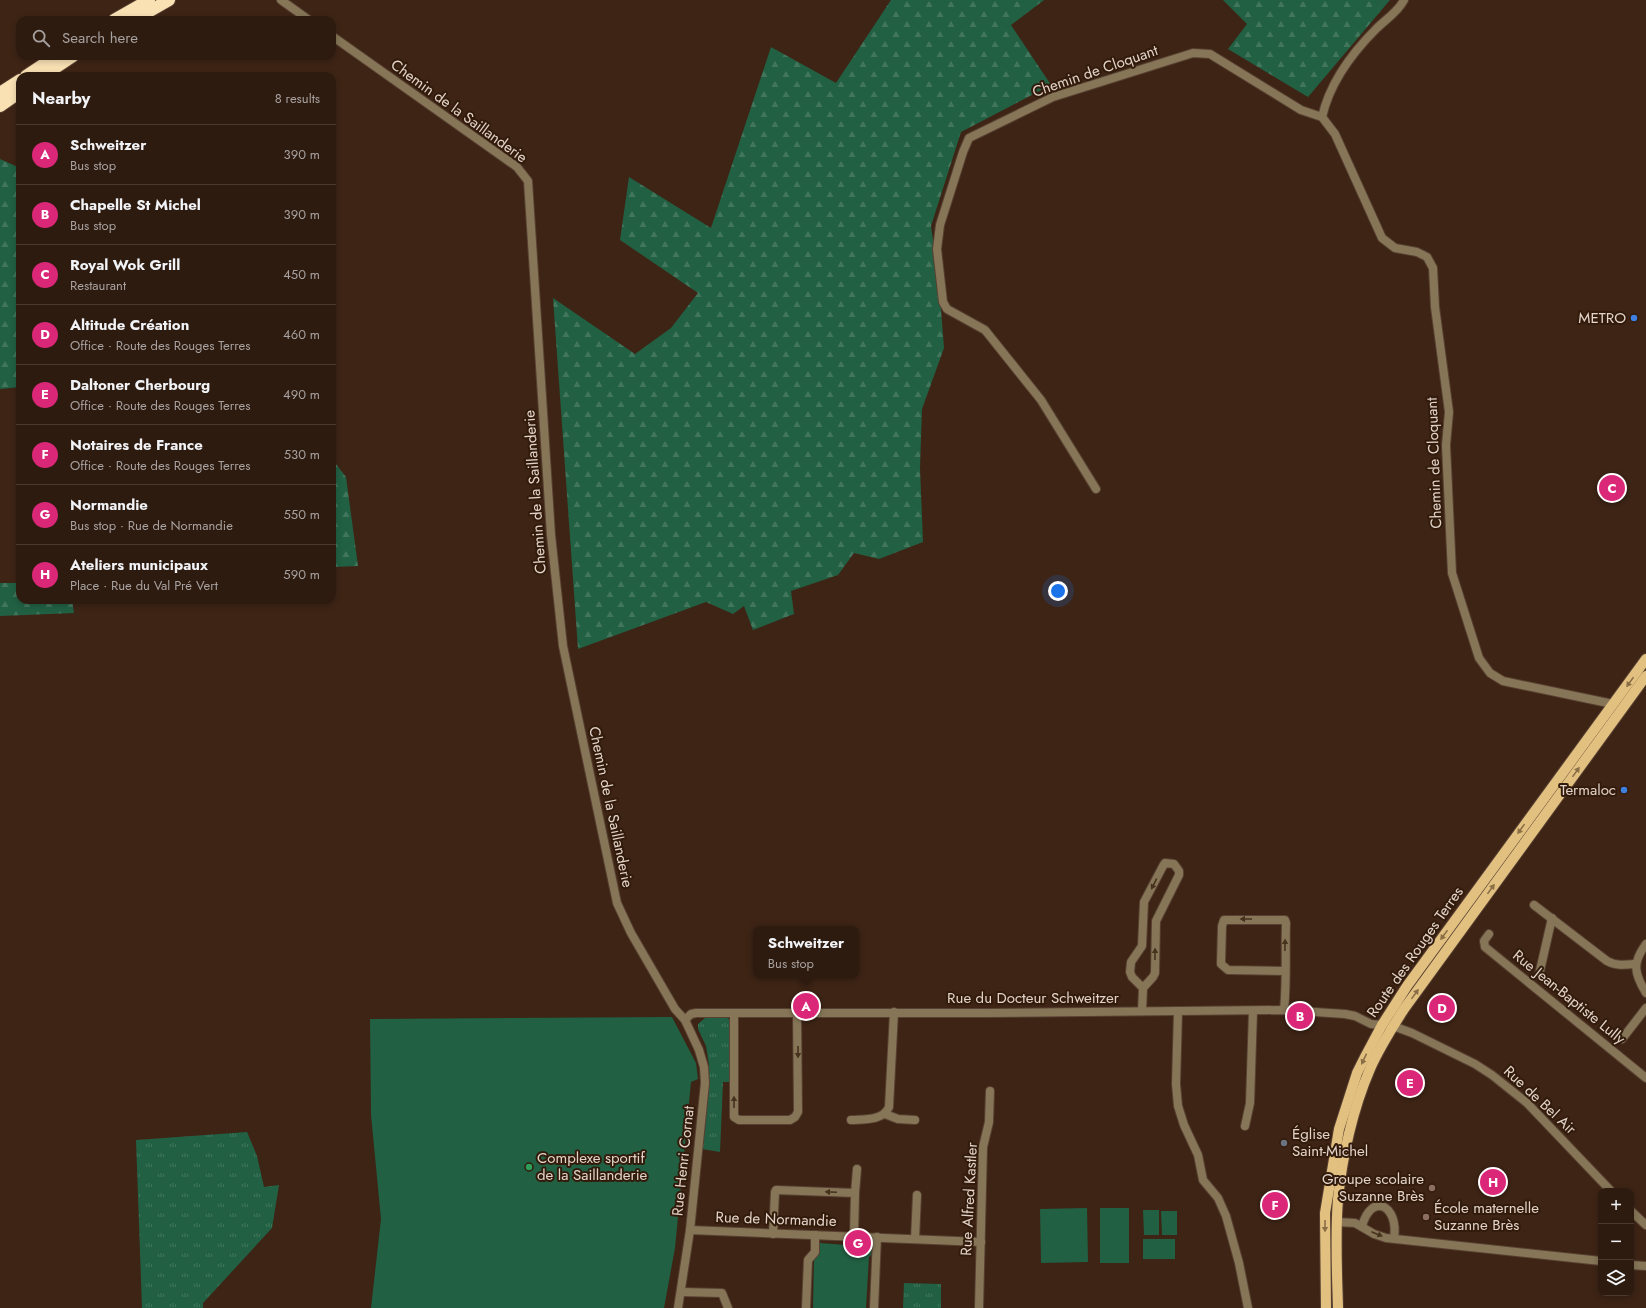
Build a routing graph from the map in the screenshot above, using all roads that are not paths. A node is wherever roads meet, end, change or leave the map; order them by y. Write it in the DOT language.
graph roads {
  1 [pos="149,0"];
  2 [pos="170,0"];
  3 [pos="281,0"];
  4 [pos="1404,0"];
  5 [pos="121,16"];
  6 [pos="141,16"];
  7 [pos="303,16"];
  8 [pos="336,39"];
  9 [pos="50,60"];
  10 [pos="67,60"];
  11 [pos="32,72"];
  12 [pos="49,72"];
  13 [pos="16,83"];
  14 [pos="0,93"];
  15 [pos="16,95"];
  16 [pos="0,106"];
  17 [pos="1322,117"];
  18 [pos="1096,489"];
  19 [pos="1646,659"];
  20 [pos="1646,676"];
  21 [pos="1613,704"];
  22 [pos="1534,905"];
  23 [pos="1552,918"];
  24 [pos="1489,934"];
  25 [pos="1646,944"];
  26 [pos="1635,964"];
  27 [pos="1285,971"];
  28 [pos="1539,975"];
  29 [pos="1143,988"];
  30 [pos="1646,993"];
  31 [pos="1646,1008"];
  32 [pos="1284,1010"];
  33 [pos="1142,1011"];
  34 [pos="894,1012"];
  35 [pos="1178,1012"];
  36 [pos="1253,1012"];
  37 [pos="734,1013"];
  38 [pos="798,1013"];
  39 [pos="685,1020"];
  40 [pos="1382,1025"];
  41 [pos="1393,1026"];
  42 [pos="1622,1039"];
  43 [pos="1646,1078"];
  44 [pos="990,1091"];
  45 [pos="885,1114"];
  46 [pos="851,1120"];
  47 [pos="915,1120"];
  48 [pos="1245,1126"];
  49 [pos="857,1169"];
  50 [pos="1608,1188"];
  51 [pos="855,1193"];
  52 [pos="917,1195"];
  53 [pos="1634,1214"];
  54 [pos="1337,1222"];
  55 [pos="1646,1225"];
  56 [pos="1362,1226"];
  57 [pos="690,1230"];
  58 [pos="773,1234"];
  59 [pos="815,1235"];
  60 [pos="854,1236"];
  61 [pos="878,1237"];
  62 [pos="1394,1238"];
  63 [pos="914,1239"];
  64 [pos="980,1242"];
  65 [pos="1598,1261"];
  66 [pos="1634,1265"];
  67 [pos="1646,1266"];
  68 [pos="681,1292"];
  69 [pos="678,1308"];
  70 [pos="728,1308"];
  71 [pos="806,1308"];
  72 [pos="874,1308"];
  73 [pos="979,1308"];
  74 [pos="1248,1308"];
  75 [pos="1326,1308"];
  76 [pos="1338,1308"];
  1 -- 5 [label="highway"];
  2 -- 6 [label="highway"];
  3 -- 7 [label="street"];
  4 -- 17 [label="street"];
  8 -- 39 [label="street, Chemin de la Saillanderie"];
  9 -- 11 [label="highway"];
  10 -- 12 [label="highway"];
  13 -- 14 [label="highway"];
  15 -- 16 [label="highway"];
  17 -- 18 [label="street, Chemin de Cloquant"];
  17 -- 21 [label="street, Chemin de Cloquant"];
  19 -- 21 [label="main road, Route des Rouges Terres, one-way"];
  41 -- 20 [label="main road, Route des Rouges Terres, one-way"];
  21 -- 40 [label="main road, Route des Rouges Terres, one-way"];
  22 -- 23 [label="street"];
  23 -- 26 [label="street"];
  23 -- 28 [label="street"];
  24 -- 43 [label="street, Rue Jean-Baptiste Lully"];
  25 -- 26 [label="street"];
  26 -- 30 [label="street"];
  27 -- 27 [label="street, one-way"];
  27 -- 32 [label="street"];
  29 -- 29 [label="street, one-way"];
  29 -- 33 [label="street"];
  31 -- 42 [label="street"];
  32 -- 36 [label="street, Rue du Docteur Schweitzer"];
  32 -- 40 [label="street, Rue du Docteur Schweitzer"];
  33 -- 34 [label="street, Rue du Docteur Schweitzer"];
  33 -- 35 [label="street, Rue du Docteur Schweitzer"];
  34 -- 38 [label="street, Rue du Docteur Schweitzer"];
  34 -- 45 [label="street"];
  35 -- 36 [label="street, Rue du Docteur Schweitzer"];
  35 -- 74 [label="street"];
  36 -- 48 [label="street"];
  37 -- 38 [label="street, Rue du Docteur Schweitzer"];
  38 -- 37 [label="street, one-way"];
  37 -- 39 [label="street, Rue du Docteur Schweitzer"];
  39 -- 57 [label="street, Rue Henri Cornat"];
  40 -- 41 [label="street, Rue de Bel Air"];
  40 -- 75 [label="main road, Route des Rouges Terres, one-way"];
  41 -- 50 [label="street, Rue de Bel Air"];
  41 -- 54 [label="main road, Route des Rouges Terres"];
  44 -- 64 [label="street, Rue Alfred Kastler"];
  45 -- 46 [label="street"];
  45 -- 47 [label="street"];
  49 -- 51 [label="street"];
  51 -- 58 [label="street, one-way"];
  51 -- 60 [label="street"];
  52 -- 63 [label="street"];
  53 -- 55 [label="street"];
  54 -- 56 [label="street"];
  54 -- 76 [label="main road, Route des Rouges Terres"];
  56 -- 62 [label="street, one-way"];
  56 -- 62 [label="street"];
  57 -- 58 [label="street, Rue de Normandie"];
  57 -- 68 [label="street, Rue Henri Cornat"];
  58 -- 59 [label="street, Rue de Normandie"];
  59 -- 60 [label="street, Rue de Normandie"];
  59 -- 71 [label="street"];
  60 -- 61 [label="street, Rue de Normandie"];
  61 -- 63 [label="street, Rue de Normandie"];
  61 -- 72 [label="street"];
  62 -- 65 [label="street"];
  63 -- 64 [label="street, Rue de Normandie"];
  64 -- 73 [label="street, Rue Alfred Kastler"];
  66 -- 67 [label="street"];
  68 -- 69 [label="street, Rue Henri Cornat"];
  68 -- 70 [label="street"];
}
